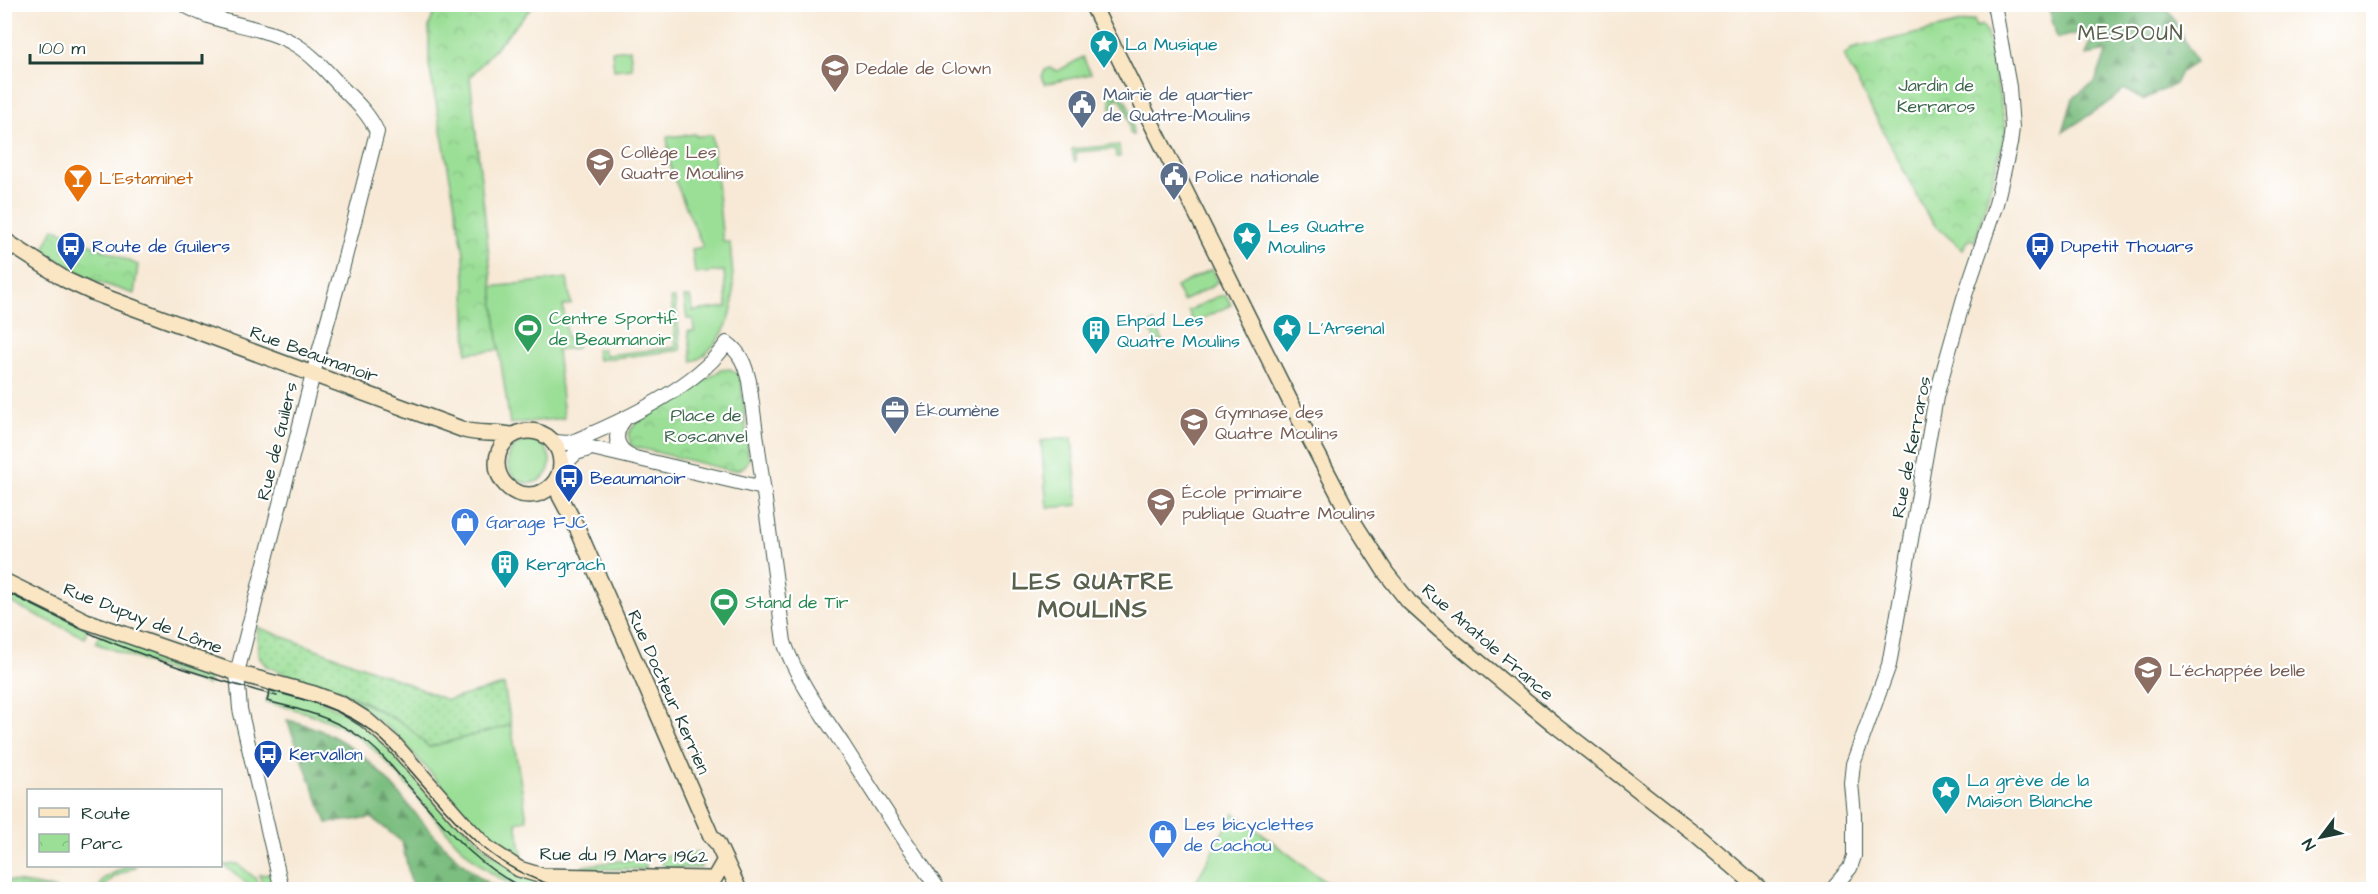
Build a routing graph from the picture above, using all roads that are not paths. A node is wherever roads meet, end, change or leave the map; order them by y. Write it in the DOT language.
graph roads {
  1 [pos="183,4"];
  2 [pos="1092,4"];
  3 [pos="1993,5"];
  4 [pos="4,240"];
  5 [pos="312,374"];
  6 [pos="624,420"];
  7 [pos="476,434"];
  8 [pos="511,435"];
  9 [pos="555,442"];
  10 [pos="497,457"];
  11 [pos="635,458"];
  12 [pos="562,467"];
  13 [pos="556,482"];
  14 [pos="764,488"];
  15 [pos="536,495"];
  16 [pos="591,564"];
  17 [pos="4,581"];
  18 [pos="237,673"];
  19 [pos="720,870"];
  20 [pos="282,890"];
  21 [pos="729,890"];
  22 [pos="739,890"];
  23 [pos="939,890"];
  24 [pos="1761,890"];
  25 [pos="1831,890"];
  1 -- 5 [label="street, Rue de Guilers"];
  2 -- 24 [label="main road, Rue Anatole France"];
  3 -- 25 [label="street, Rue de Kerraros"];
  4 -- 5 [label="main road, Rue Beaumanoir"];
  5 -- 7 [label="main road, Rue Beaumanoir"];
  5 -- 18 [label="street, Rue de Guilers"];
  6 -- 9 [label="street"];
  6 -- 11 [label="street"];
  6 -- 14 [label="street"];
  7 -- 8 [label="main road, Rue Beaumanoir"];
  7 -- 10 [label="main road, Rue Beaumanoir"];
  8 -- 9 [label="main road"];
  8 -- 10 [label="main road"];
  9 -- 12 [label="main road"];
  10 -- 15 [label="main road"];
  11 -- 12 [label="street"];
  11 -- 14 [label="street"];
  12 -- 13 [label="main road"];
  13 -- 15 [label="main road"];
  13 -- 16 [label="main road, Rue Docteur Kerrien"];
  14 -- 23 [label="street"];
  15 -- 16 [label="main road, Rue Docteur Kerrien"];
  16 -- 19 [label="main road, Rue Docteur Kerrien"];
  17 -- 18 [label="main road, Rue Dupuy de Lôme"];
  18 -- 19 [label="main road, Rue du 19 Mars 1962"];
  18 -- 20 [label="street, Rue de Guilers"];
  19 -- 21 [label="main road"];
  19 -- 22 [label="main road"];
}
